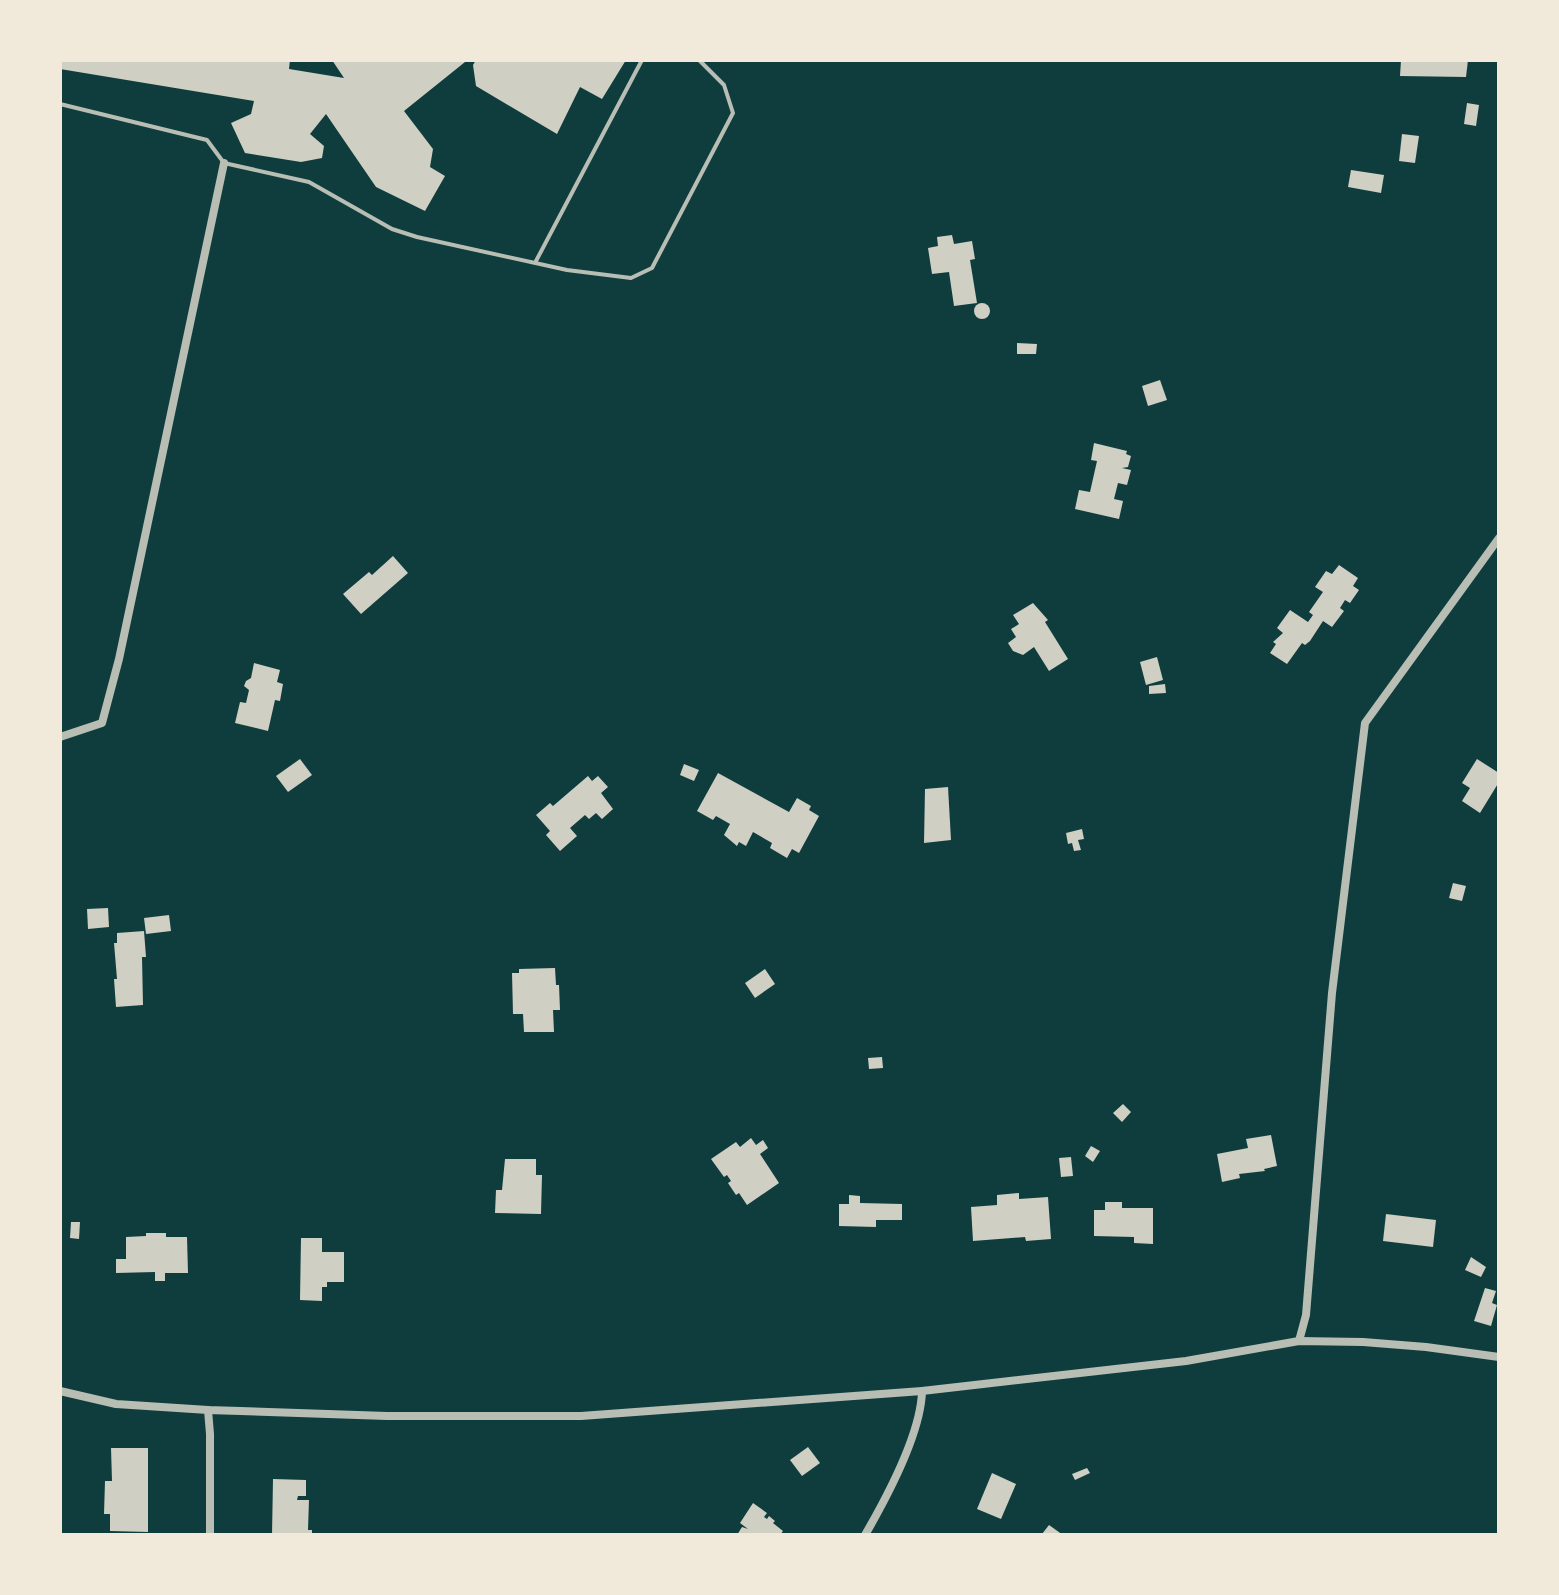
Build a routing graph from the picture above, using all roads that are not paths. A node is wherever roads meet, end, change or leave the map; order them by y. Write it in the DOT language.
graph roads {
  1 [pos="642,60"];
  2 [pos="699,60"];
  3 [pos="60,104"];
  4 [pos="224,163"];
  5 [pos="536,261"];
  6 [pos="1499,538"];
  7 [pos="60,737"];
  8 [pos="1299,1341"];
  9 [pos="1499,1357"];
  10 [pos="60,1391"];
  11 [pos="922,1391"];
  12 [pos="208,1410"];
  13 [pos="210,1535"];
  14 [pos="865,1535"];
  1 -- 5 [label="lane"];
  2 -- 5 [label="lane"];
  3 -- 4 [label="lane"];
  4 -- 5 [label="lane"];
  4 -- 7 [label="street"];
  6 -- 8 [label="street"];
  8 -- 9 [label="street"];
  8 -- 11 [label="street"];
  10 -- 12 [label="street"];
  11 -- 12 [label="street"];
  11 -- 14 [label="street"];
  12 -- 13 [label="street"];
}
